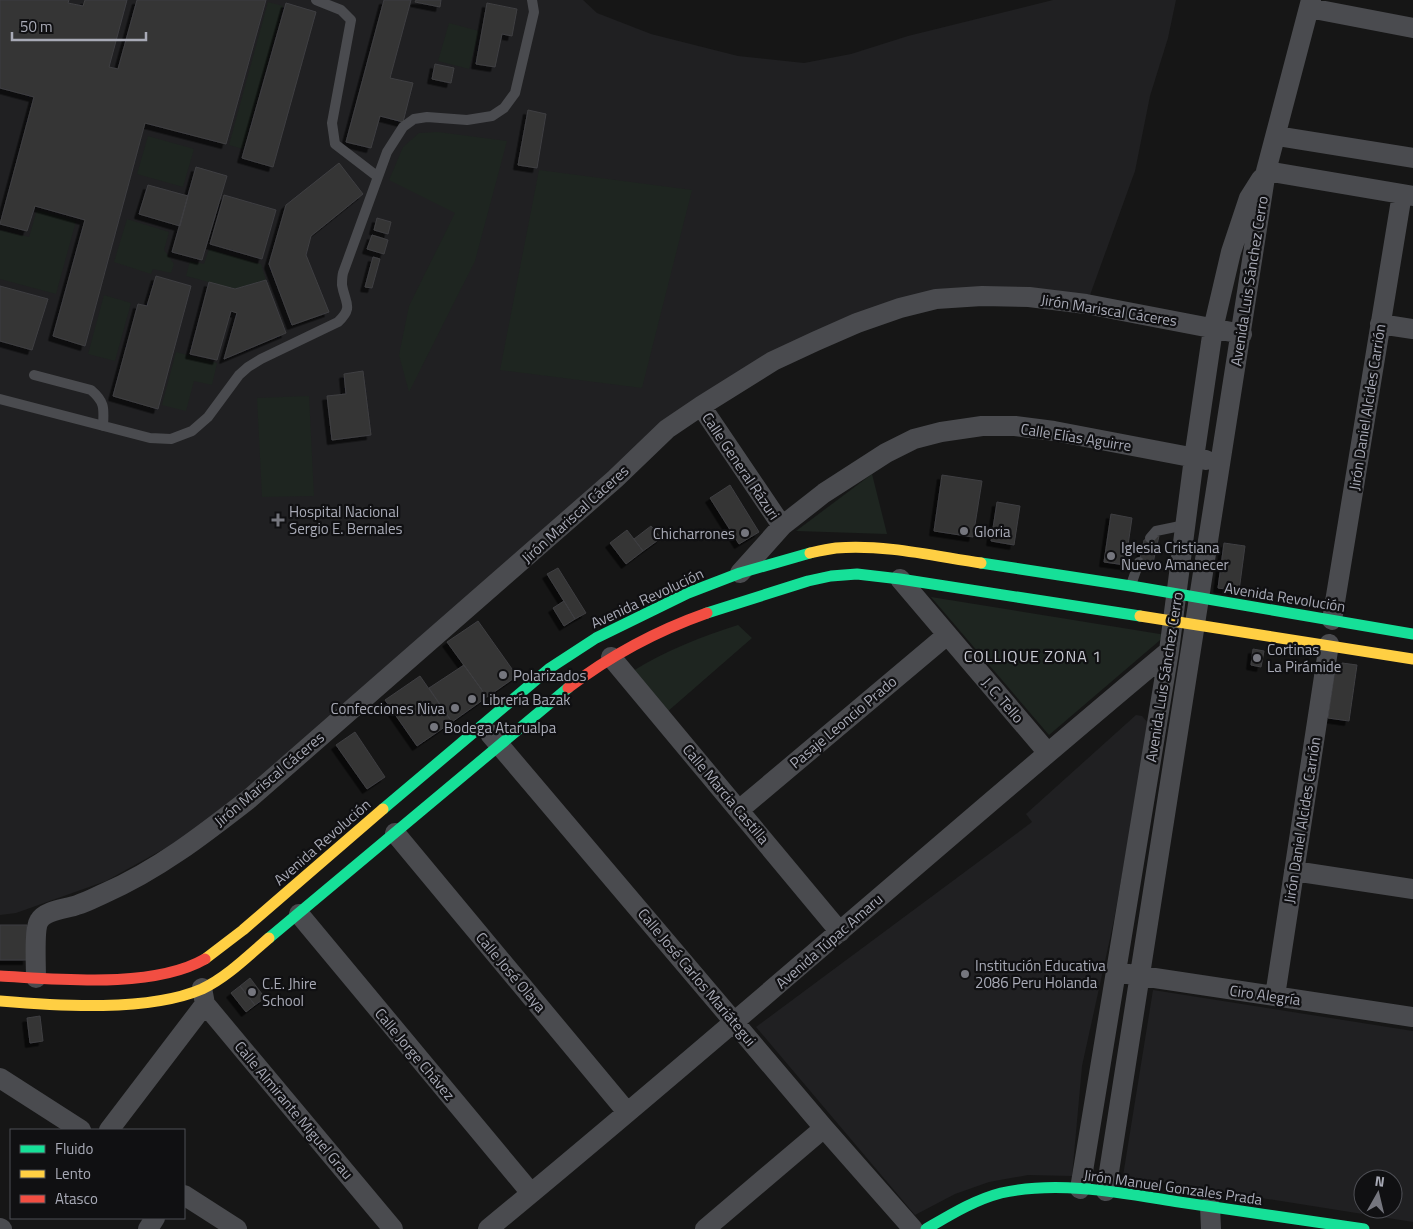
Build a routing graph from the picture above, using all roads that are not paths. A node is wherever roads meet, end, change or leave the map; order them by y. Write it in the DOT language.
graph roads {
  1 [pos="316,0"];
  2 [pos="532,0"];
  3 [pos="1310,4"];
  4 [pos="1413,28"];
  5 [pos="1277,136"];
  6 [pos="1413,158"];
  7 [pos="1266,171"];
  8 [pos="378,176"];
  9 [pos="1407,195"];
  10 [pos="1380,324"];
  11 [pos="1213,329"];
  12 [pos="1413,329"];
  13 [pos="1242,334"];
  14 [pos="34,375"];
  15 [pos="0,399"];
  16 [pos="701,406"];
  17 [pos="103,426"];
  18 [pos="1194,458"];
  19 [pos="1220,462"];
  20 [pos="1185,525"];
  21 [pos="782,526"];
  22 [pos="1150,538"];
  23 [pos="1139,562"];
  24 [pos="740,573"];
  25 [pos="900,579"];
  26 [pos="1131,586"];
  27 [pos="1177,594"];
  28 [pos="1200,598"];
  29 [pos="1332,620"];
  30 [pos="1173,622"];
  31 [pos="1196,625"];
  32 [pos="1413,634"];
  33 [pos="947,635"];
  34 [pos="1329,644"];
  35 [pos="1169,651"];
  36 [pos="611,657"];
  37 [pos="1413,659"];
  38 [pos="482,724"];
  39 [pos="500,745"];
  40 [pos="1048,753"];
  41 [pos="739,810"];
  42 [pos="395,833"];
  43 [pos="1294,871"];
  44 [pos="1413,889"];
  45 [pos="298,914"];
  46 [pos="840,932"];
  47 [pos="1116,973"];
  48 [pos="0,976"];
  49 [pos="1141,976"];
  50 [pos="36,978"];
  51 [pos="204,996"];
  52 [pos="1275,996"];
  53 [pos="0,1001"];
  54 [pos="1413,1017"];
  55 [pos="736,1022"];
  56 [pos="0,1078"];
  57 [pos="627,1112"];
  58 [pos="824,1128"];
  59 [pos="79,1129"];
  60 [pos="110,1129"];
  61 [pos="1080,1189"];
  62 [pos="1106,1191"];
  63 [pos="531,1193"];
  64 [pos="185,1196"];
  65 [pos="1210,1206"];
  66 [pos="236,1229"];
  67 [pos="393,1229"];
  68 [pos="488,1229"];
  69 [pos="705,1229"];
  70 [pos="913,1229"];
  71 [pos="926,1229"];
  72 [pos="1212,1229"];
  73 [pos="1364,1229"];
  1 -- 8 [label="lane"];
  2 -- 8 [label="lane"];
  3 -- 4 [label="street"];
  3 -- 5 [label="street, Avenida Luis Sánchez Cerro"];
  5 -- 6 [label="street"];
  5 -- 7 [label="street, Avenida Luis Sánchez Cerro"];
  7 -- 9 [label="street"];
  7 -- 11 [label="street, Avenida Luis Sánchez Cerro"];
  7 -- 13 [label="street, Avenida Luis Sánchez Cerro"];
  8 -- 17 [label="lane"];
  9 -- 10 [label="street, Jirón Daniel Alcides Carrión"];
  10 -- 12 [label="street"];
  10 -- 29 [label="street, Jirón Daniel Alcides Carrión"];
  11 -- 13 [label="street, Jirón Mariscal Cáceres"];
  11 -- 16 [label="street, Jirón Mariscal Cáceres"];
  11 -- 18 [label="street, Avenida Luis Sánchez Cerro"];
  13 -- 19 [label="street, Avenida Luis Sánchez Cerro"];
  14 -- 17 [label="lane"];
  15 -- 17 [label="lane"];
  16 -- 21 [label="street, Calle General Rázuri"];
  16 -- 50 [label="street, Jirón Mariscal Cáceres"];
  18 -- 19 [label="street, Calle Elías Aguirre"];
  18 -- 20 [label="street, Avenida Luis Sánchez Cerro"];
  18 -- 21 [label="street, Calle Elías Aguirre"];
  19 -- 28 [label="street, Avenida Luis Sánchez Cerro"];
  20 -- 22 [label="lane"];
  20 -- 27 [label="street, Avenida Luis Sánchez Cerro"];
  21 -- 24 [label="street, Calle Elías Aguirre"];
  23 -- 26 [label="lane"];
  24 -- 26 [label="main road, Avenida Revolución"];
  24 -- 38 [label="main road, Avenida Revolución"];
  25 -- 30 [label="main road"];
  25 -- 33 [label="street, J. C. Tello"];
  25 -- 36 [label="main road"];
  26 -- 27 [label="main road, Avenida Revolución"];
  27 -- 28 [label="main road, Avenida Revolución"];
  27 -- 30 [label="street, Avenida Luis Sánchez Cerro"];
  28 -- 29 [label="main road, Avenida Revolución"];
  28 -- 31 [label="street, Avenida Luis Sánchez Cerro"];
  29 -- 32 [label="main road, Avenida Revolución"];
  30 -- 31 [label="main road"];
  30 -- 35 [label="street, Avenida Luis Sánchez Cerro"];
  31 -- 34 [label="main road"];
  31 -- 49 [label="street, Avenida Luis Sánchez Cerro"];
  33 -- 40 [label="street, J. C. Tello"];
  33 -- 41 [label="street, Pasaje Leoncio Prado"];
  34 -- 37 [label="main road"];
  34 -- 43 [label="street, Jirón Daniel Alcides Carrión"];
  35 -- 40 [label="street, Avenida Túpac Amaru"];
  35 -- 47 [label="street, Avenida Luis Sánchez Cerro"];
  36 -- 39 [label="main road"];
  36 -- 41 [label="street, Calle Marcia Castilla"];
  38 -- 39 [label="street, Calle José Carlos Mariátegui"];
  38 -- 50 [label="main road, Avenida Revolución"];
  39 -- 42 [label="main road"];
  39 -- 55 [label="street, Calle José Carlos Mariátegui"];
  40 -- 46 [label="street, Avenida Túpac Amaru"];
  41 -- 46 [label="street, Calle Marcia Castilla"];
  42 -- 45 [label="main road"];
  42 -- 57 [label="street, Calle José Olaya"];
  43 -- 44 [label="street"];
  43 -- 52 [label="street, Jirón Daniel Alcides Carrión"];
  45 -- 51 [label="main road"];
  45 -- 63 [label="street, Calle Jorge Chávez"];
  46 -- 55 [label="street, Avenida Túpac Amaru"];
  47 -- 49 [label="street, Ciro Alegría"];
  47 -- 61 [label="street, Avenida Luis Sánchez Cerro"];
  48 -- 50 [label="main road, Avenida Revolución"];
  49 -- 52 [label="street, Ciro Alegría"];
  49 -- 62 [label="street, Avenida Luis Sánchez Cerro"];
  51 -- 53 [label="main road"];
  51 -- 60 [label="street"];
  51 -- 67 [label="street, Calle Almirante Miguel Grau"];
  52 -- 54 [label="street, Ciro Alegría"];
  55 -- 57 [label="street, Avenida Túpac Amaru"];
  55 -- 58 [label="street, Calle José Carlos Mariátegui"];
  56 -- 59 [label="street"];
  57 -- 63 [label="street, Avenida Túpac Amaru"];
  58 -- 69 [label="street"];
  58 -- 70 [label="street, Calle José Carlos Mariátegui"];
  61 -- 62 [label="main road, Jirón Manuel Gonzales Prada"];
  61 -- 71 [label="main road, Jirón Manuel Gonzales Prada"];
  62 -- 65 [label="main road, Jirón Manuel Gonzales Prada"];
  63 -- 68 [label="street, Avenida Túpac Amaru"];
  64 -- 66 [label="street"];
  65 -- 72 [label="street"];
  65 -- 73 [label="main road, Jirón Manuel Gonzales Prada"];
}
